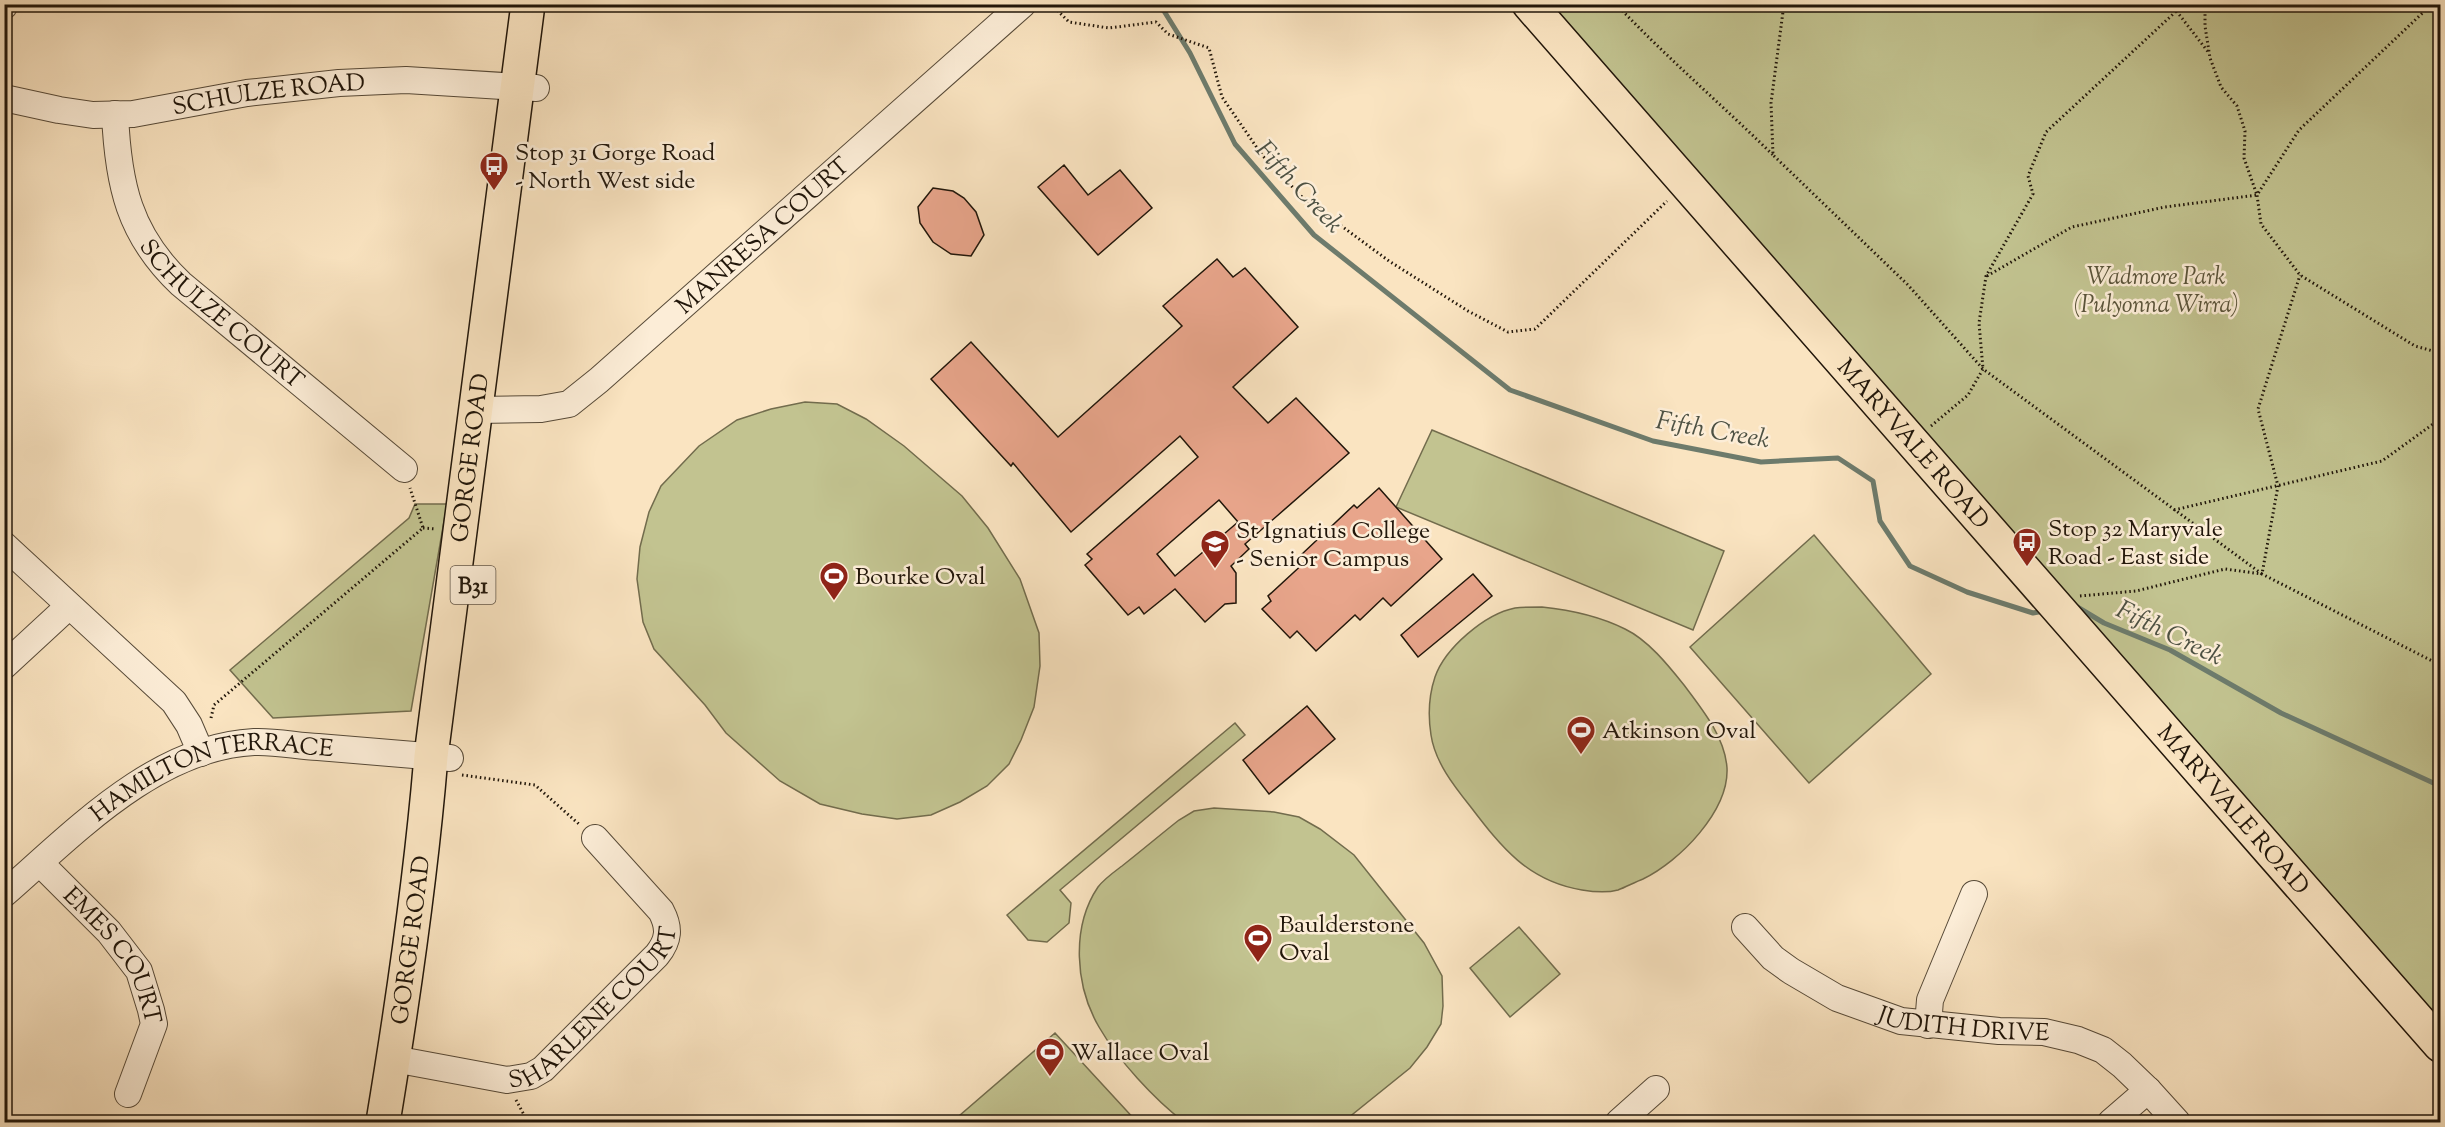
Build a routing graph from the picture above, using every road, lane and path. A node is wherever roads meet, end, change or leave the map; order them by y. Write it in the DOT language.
graph roads {
  1 [pos="528,4"];
  2 [pos="547,4"];
  3 [pos="1023,4"];
  4 [pos="1051,4"];
  5 [pos="1529,4"];
  6 [pos="1616,4"];
  7 [pos="1784,4"];
  8 [pos="2171,4"];
  9 [pos="2184,4"];
  10 [pos="2205,4"];
  11 [pos="2432,4"];
  12 [pos="2178,10"];
  13 [pos="2209,53"];
  14 [pos="526,87"];
  15 [pos="4,98"];
  16 [pos="114,114"];
  17 [pos="1773,155"];
  18 [pos="1685,183"];
  19 [pos="2257,195"];
  20 [pos="2300,275"];
  21 [pos="1986,276"];
  22 [pos="2440,353"];
  23 [pos="1983,369"];
  24 [pos="486,411"];
  25 [pos="2440,419"];
  26 [pos="1912,441"];
  27 [pos="404,469"];
  28 [pos="2278,486"];
  29 [pos="2174,510"];
  30 [pos="4,545"];
  31 [pos="2262,574"];
  32 [pos="69,606"];
  33 [pos="2058,608"];
  34 [pos="2440,665"];
  35 [pos="4,666"];
  36 [pos="201,753"];
  37 [pos="443,762"];
  38 [pos="595,838"];
  39 [pos="40,863"];
  40 [pos="4,894"];
  41 [pos="1974,894"];
  42 [pos="1745,927"];
  43 [pos="1928,1025"];
  44 [pos="2440,1045"];
  45 [pos="402,1060"];
  46 [pos="1656,1089"];
  47 [pos="2148,1090"];
  48 [pos="128,1094"];
  49 [pos="137,1119"];
  50 [pos="143,1122"];
  51 [pos="383,1122"];
  52 [pos="402,1122"];
  53 [pos="1619,1122"];
  54 [pos="2111,1122"];
  55 [pos="2176,1122"];
  1 -- 14 [label="main road, GORGE ROAD / B31"];
  2 -- 14 [label="main road, GORGE ROAD / B31"];
  3 -- 24 [label="street, MANRESA COURT"];
  4 -- 18 [label="path"];
  5 -- 18 [label="main road, MARYVALE ROAD"];
  6 -- 17 [label="path"];
  7 -- 17 [label="path"];
  8 -- 12 [label="path"];
  9 -- 12 [label="path"];
  10 -- 13 [label="path"];
  11 -- 19 [label="path"];
  12 -- 13 [label="path"];
  12 -- 21 [label="path"];
  13 -- 19 [label="path"];
  14 -- 16 [label="street, SCHULZE ROAD"];
  14 -- 24 [label="main road, GORGE ROAD / B31"];
  15 -- 16 [label="street, SCHULZE ROAD"];
  16 -- 27 [label="street, SCHULZE COURT"];
  17 -- 23 [label="path"];
  18 -- 26 [label="main road, MARYVALE ROAD"];
  19 -- 20 [label="path"];
  19 -- 21 [label="path"];
  20 -- 22 [label="path"];
  20 -- 28 [label="path"];
  21 -- 23 [label="path"];
  23 -- 26 [label="path"];
  23 -- 29 [label="path"];
  24 -- 37 [label="main road, GORGE ROAD / B31"];
  25 -- 28 [label="path"];
  26 -- 33 [label="main road, MARYVALE ROAD"];
  27 -- 36 [label="path"];
  28 -- 29 [label="path"];
  28 -- 31 [label="path"];
  29 -- 31 [label="path"];
  30 -- 32 [label="street"];
  31 -- 33 [label="path"];
  31 -- 34 [label="path"];
  32 -- 35 [label="street"];
  32 -- 36 [label="street"];
  33 -- 44 [label="main road, MARYVALE ROAD"];
  36 -- 37 [label="street, HAMILTON TERRACE"];
  36 -- 39 [label="street, HAMILTON TERRACE"];
  37 -- 38 [label="path"];
  37 -- 45 [label="main road, GORGE ROAD / B31"];
  38 -- 45 [label="street, SHARLENE COURT"];
  39 -- 40 [label="street, HAMILTON TERRACE"];
  39 -- 48 [label="street, EMES COURT"];
  41 -- 43 [label="street"];
  42 -- 43 [label="street, JUDITH DRIVE"];
  43 -- 47 [label="street, JUDITH DRIVE"];
  45 -- 51 [label="main road, GORGE ROAD / B31"];
  45 -- 52 [label="main road, GORGE ROAD / B31"];
  46 -- 53 [label="street"];
  47 -- 54 [label="street"];
  47 -- 55 [label="street, JUDITH DRIVE"];
  49 -- 50 [label="path"];
}
